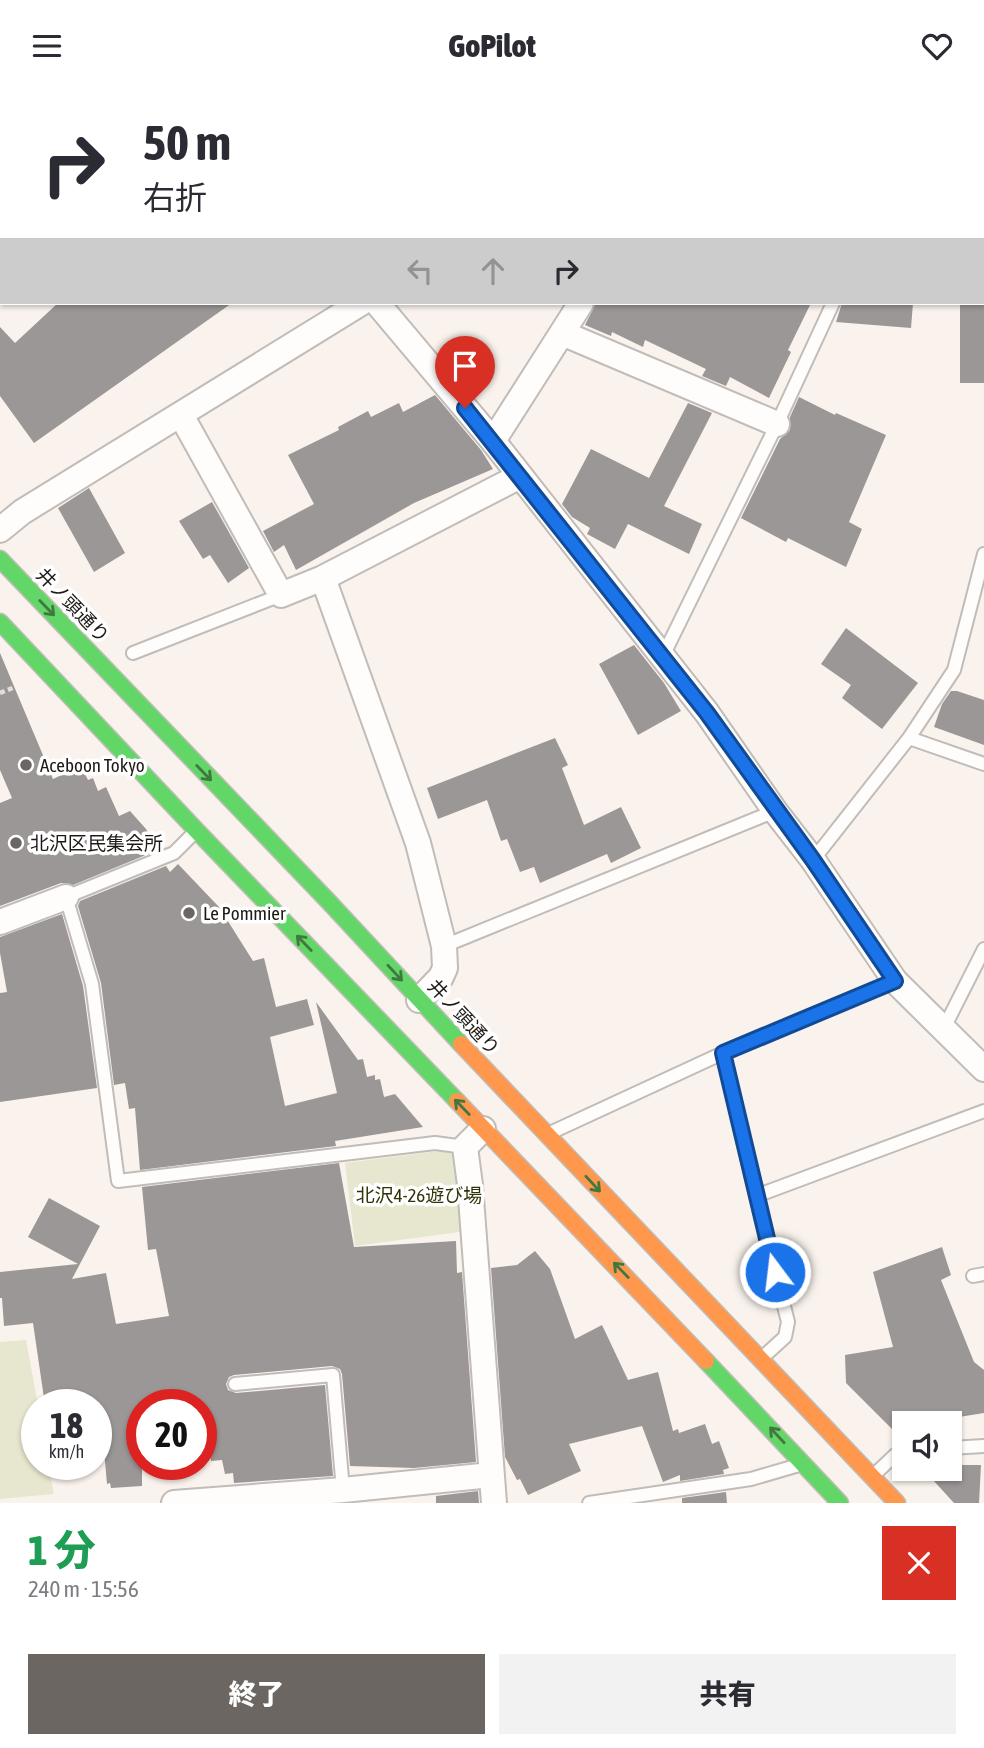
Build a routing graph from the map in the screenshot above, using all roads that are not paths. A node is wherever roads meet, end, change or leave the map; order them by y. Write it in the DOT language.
graph roads {
  1 [pos="358,305"];
  2 [pos="379,305"];
  3 [pos="579,305"];
  4 [pos="832,305"];
  5 [pos="562,333"];
  6 [pos="181,415"];
  7 [pos="777,424"];
  8 [pos="493,441"];
  9 [pos="520,476"];
  10 [pos="0,530"];
  11 [pos="984,554"];
  12 [pos="0,559"];
  13 [pos="323,578"];
  14 [pos="281,595"];
  15 [pos="0,622"];
  16 [pos="133,653"];
  17 [pos="662,658"];
  18 [pos="909,738"];
  19 [pos="984,764"];
  20 [pos="775,811"];
  21 [pos="197,831"];
  22 [pos="813,860"];
  23 [pos="66,897"];
  24 [pos="0,922"];
  25 [pos="444,946"];
  26 [pos="984,950"];
  27 [pos="895,981"];
  28 [pos="419,1000"];
  29 [pos="943,1030"];
  30 [pos="723,1053"];
  31 [pos="984,1069"];
  32 [pos="984,1111"];
  33 [pos="483,1129"];
  34 [pos="546,1135"];
  35 [pos="465,1147"];
  36 [pos="756,1196"];
  37 [pos="760,1360"];
  38 [pos="235,1384"];
  39 [pos="984,1445"];
  40 [pos="962,1447"];
  41 [pos="892,1458"];
  42 [pos="802,1464"];
  43 [pos="491,1475"];
  44 [pos="872,1476"];
  45 [pos="344,1490"];
  46 [pos="669,1497"];
  47 [pos="174,1503"];
  48 [pos="494,1503"];
  49 [pos="589,1503"];
  50 [pos="840,1503"];
  51 [pos="897,1503"];
  1 -- 6 [label="street"];
  2 -- 8 [label="street"];
  3 -- 5 [label="street"];
  4 -- 7 [label="lane"];
  5 -- 7 [label="street"];
  5 -- 8 [label="street"];
  6 -- 10 [label="street"];
  6 -- 14 [label="street"];
  7 -- 17 [label="lane"];
  8 -- 9 [label="street"];
  9 -- 13 [label="street"];
  9 -- 17 [label="street"];
  11 -- 18 [label="lane"];
  12 -- 28 [label="main road, 井ノ頭通り, one-way"];
  13 -- 14 [label="street"];
  13 -- 25 [label="street"];
  14 -- 16 [label="lane"];
  15 -- 21 [label="main road"];
  17 -- 20 [label="street"];
  18 -- 19 [label="lane"];
  18 -- 22 [label="lane"];
  20 -- 22 [label="street"];
  20 -- 25 [label="lane"];
  21 -- 23 [label="lane"];
  33 -- 21 [label="main road, one-way"];
  22 -- 27 [label="street"];
  23 -- 24 [label="street"];
  23 -- 35 [label="lane"];
  25 -- 28 [label="street"];
  26 -- 29 [label="lane"];
  27 -- 29 [label="street"];
  27 -- 30 [label="lane"];
  28 -- 34 [label="main road, 井ノ頭通り"];
  29 -- 31 [label="street"];
  30 -- 34 [label="lane"];
  30 -- 36 [label="lane"];
  32 -- 36 [label="lane"];
  33 -- 35 [label="street"];
  42 -- 33 [label="main road, one-way"];
  34 -- 37 [label="main road, 井ノ頭通り, one-way"];
  35 -- 43 [label="street"];
  36 -- 37 [label="lane"];
  37 -- 44 [label="main road, 井ノ頭通り"];
  38 -- 45 [label="lane"];
  39 -- 40 [label="lane"];
  41 -- 44 [label="lane"];
  42 -- 46 [label="lane"];
  42 -- 50 [label="main road"];
  43 -- 45 [label="street"];
  43 -- 48 [label="street"];
  44 -- 51 [label="main road, 井ノ頭通り"];
  45 -- 47 [label="street"];
  46 -- 49 [label="lane"];
}
